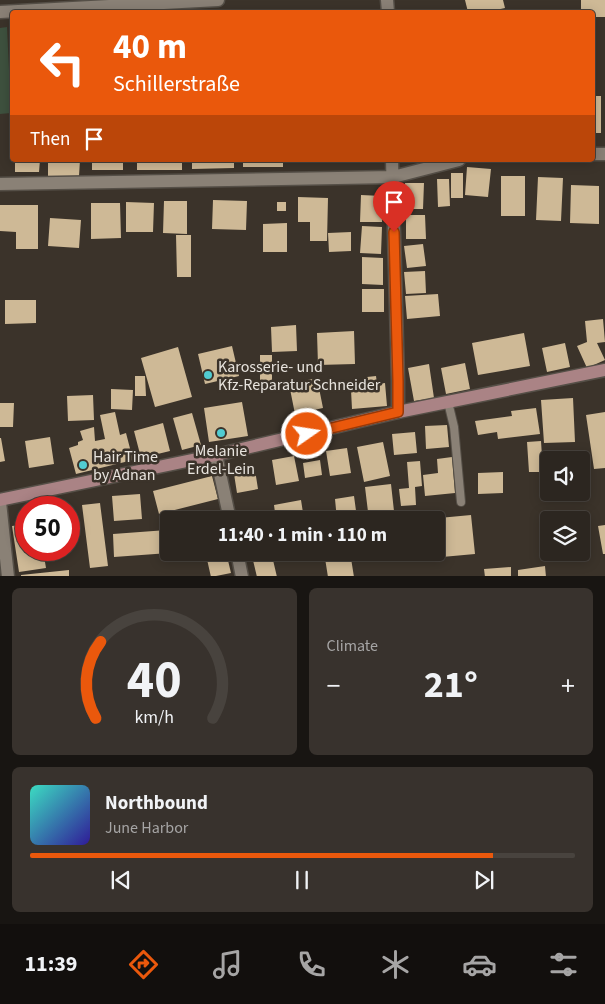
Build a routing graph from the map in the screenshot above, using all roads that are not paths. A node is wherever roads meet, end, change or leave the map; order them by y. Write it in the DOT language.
graph roads {
  1 [pos="218,0"];
  2 [pos="36,10"];
  3 [pos="392,162"];
  4 [pos="451,162"];
  5 [pos="393,177"];
  6 [pos="0,184"];
  7 [pos="605,370"];
  8 [pos="448,402"];
  9 [pos="398,412"];
  10 [pos="216,455"];
  11 [pos="0,501"];
  12 [pos="462,502"];
  13 [pos="228,511"];
  14 [pos="239,561"];
  15 [pos="8,576"];
  16 [pos="242,576"];
  1 -- 2 [label="street"];
  3 -- 5 [label="street"];
  4 -- 5 [label="street"];
  5 -- 6 [label="street"];
  5 -- 9 [label="street"];
  7 -- 8 [label="main road"];
  8 -- 9 [label="main road"];
  8 -- 12 [label="lane"];
  9 -- 10 [label="main road"];
  10 -- 11 [label="main road"];
  10 -- 13 [label="street"];
  11 -- 15 [label="street"];
  14 -- 16 [label="street"];
}
